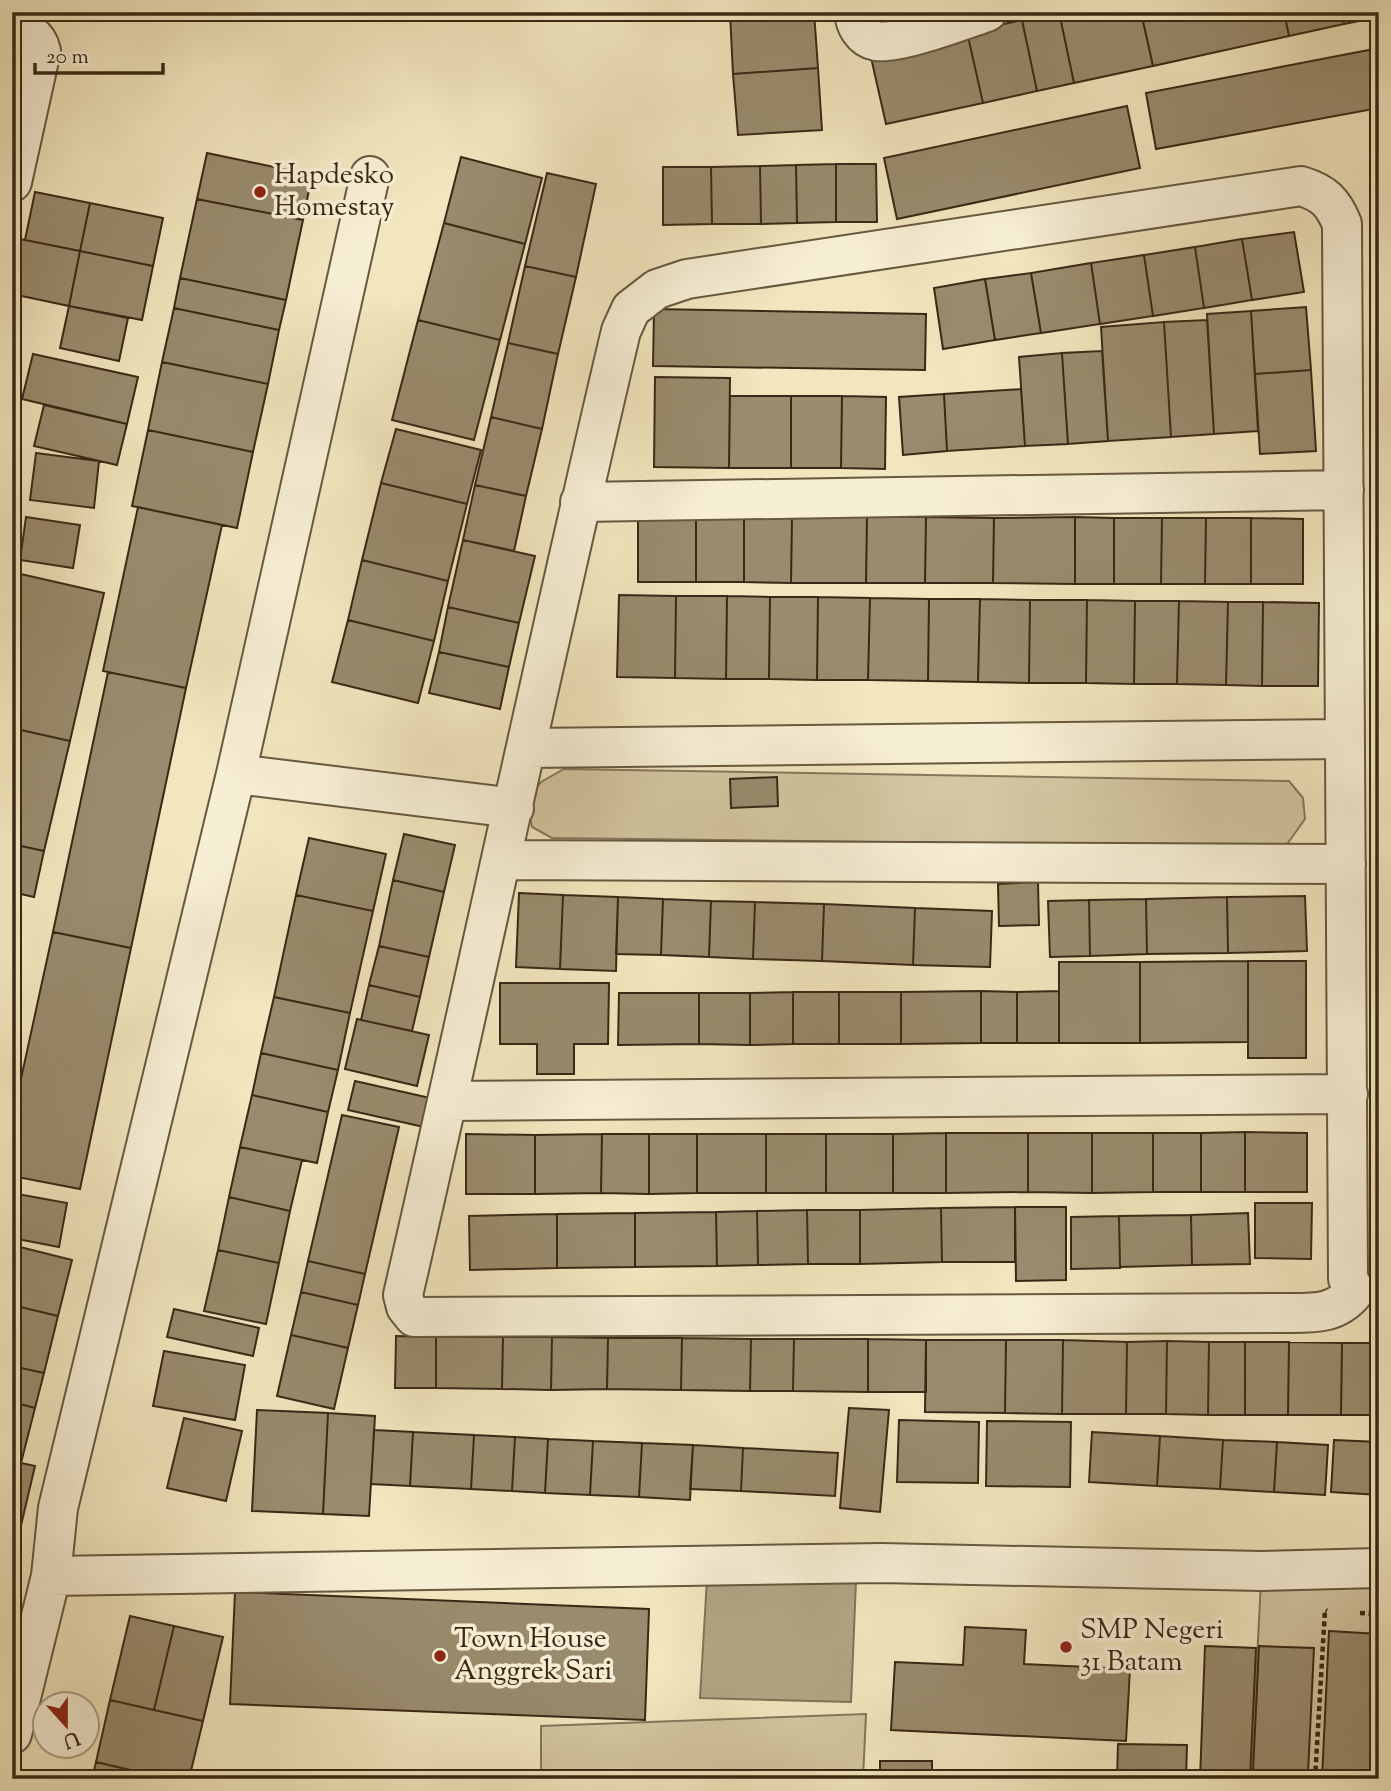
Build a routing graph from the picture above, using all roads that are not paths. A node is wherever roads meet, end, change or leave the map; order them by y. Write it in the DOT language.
graph roads {
  1 [pos="855,12"];
  2 [pos="988,12"];
  3 [pos="12,30"];
  4 [pos="370,176"];
  5 [pos="12,181"];
  6 [pos="1343,490"];
  7 [pos="580,502"];
  8 [pos="1345,739"];
  9 [pos="527,748"];
  10 [pos="236,774"];
  11 [pos="514,808"];
  12 [pos="502,860"];
  13 [pos="1346,864"];
  14 [pos="1348,1094"];
  15 [pos="448,1101"];
  16 [pos="1379,1568"];
  17 [pos="51,1576"];
  18 [pos="12,1734"];
  1 -- 2 [label="street"];
  3 -- 5 [label="street"];
  4 -- 10 [label="street"];
  6 -- 7 [label="street"];
  6 -- 7 [label="street"];
  6 -- 8 [label="street"];
  7 -- 9 [label="street"];
  8 -- 9 [label="street"];
  8 -- 13 [label="street"];
  9 -- 11 [label="street"];
  10 -- 11 [label="street"];
  10 -- 17 [label="street"];
  11 -- 12 [label="street"];
  12 -- 13 [label="street"];
  12 -- 15 [label="street"];
  13 -- 14 [label="street"];
  14 -- 15 [label="street"];
  14 -- 15 [label="street"];
  16 -- 17 [label="street"];
  17 -- 18 [label="street"];
}
